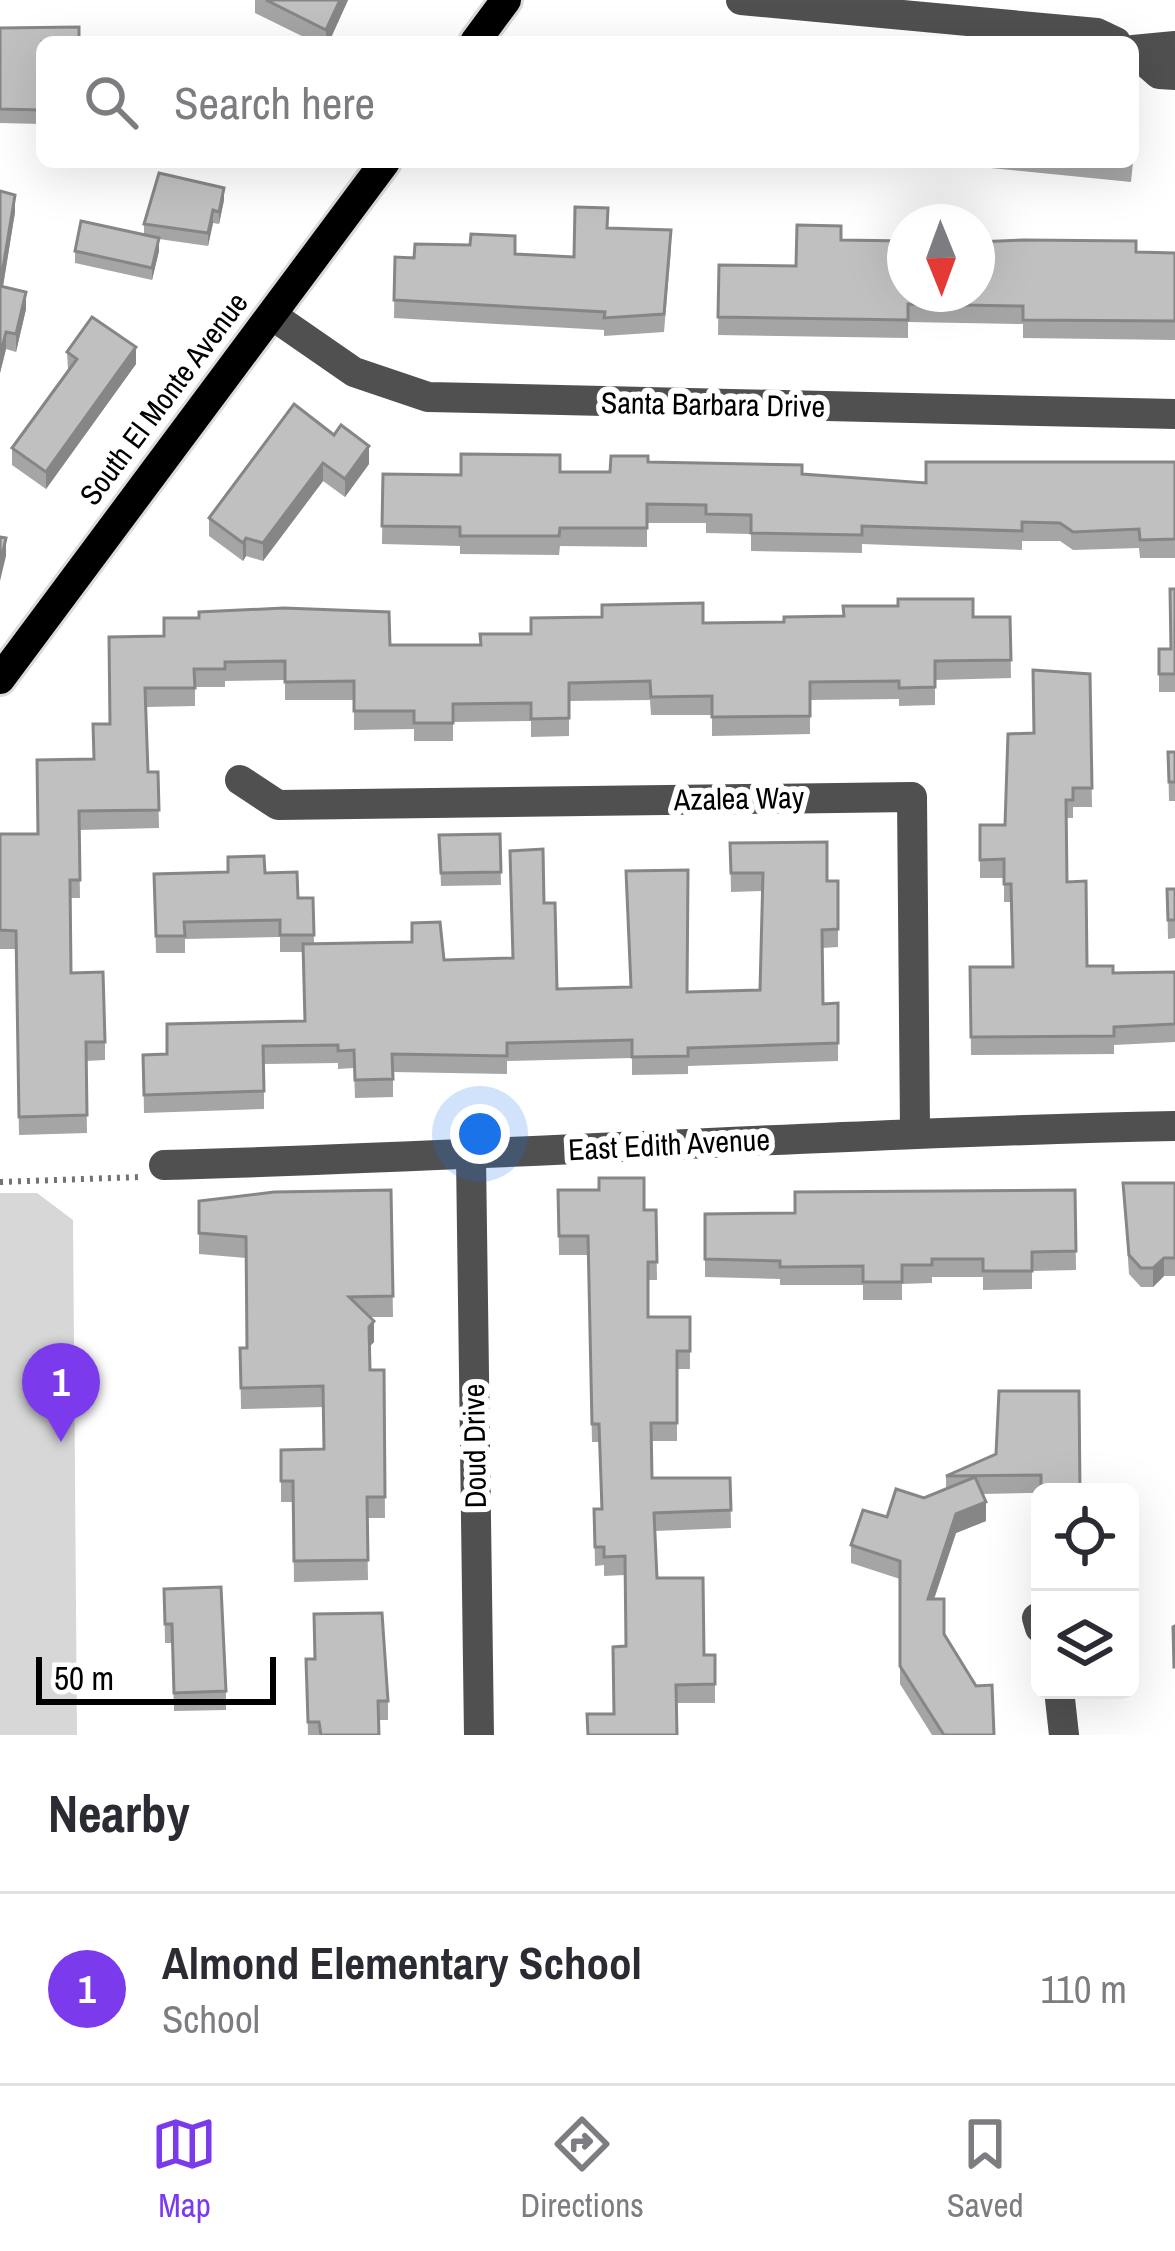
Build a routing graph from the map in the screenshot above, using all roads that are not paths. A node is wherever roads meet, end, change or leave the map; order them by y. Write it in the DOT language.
graph roads {
  1 [pos="506,0"];
  2 [pos="741,0"];
  3 [pos="479,36"];
  4 [pos="1087,36"];
  5 [pos="1175,46"];
  6 [pos="1139,49"];
  7 [pos="1139,56"];
  8 [pos="1175,75"];
  9 [pos="382,168"];
  10 [pos="272,316"];
  11 [pos="1175,414"];
  12 [pos="0,679"];
  13 [pos="241,780"];
  14 [pos="1175,1126"];
  15 [pos="915,1131"];
  16 [pos="471,1157"];
  17 [pos="164,1165"];
  18 [pos="1060,1699"];
  19 [pos="479,1735"];
  20 [pos="1064,1735"];
  1 -- 3 [label="main road"];
  2 -- 4 [label="street"];
  5 -- 6 [label="street"];
  7 -- 8 [label="street"];
  9 -- 10 [label="main road, South El Monte Avenue"];
  10 -- 11 [label="street, Santa Barbara Drive"];
  10 -- 12 [label="main road, South El Monte Avenue"];
  13 -- 15 [label="street, Azalea Way"];
  14 -- 15 [label="street, East Edith Avenue"];
  15 -- 16 [label="street, East Edith Avenue"];
  16 -- 17 [label="street, East Edith Avenue"];
  16 -- 19 [label="street, Doud Drive"];
  18 -- 20 [label="street"];
}
